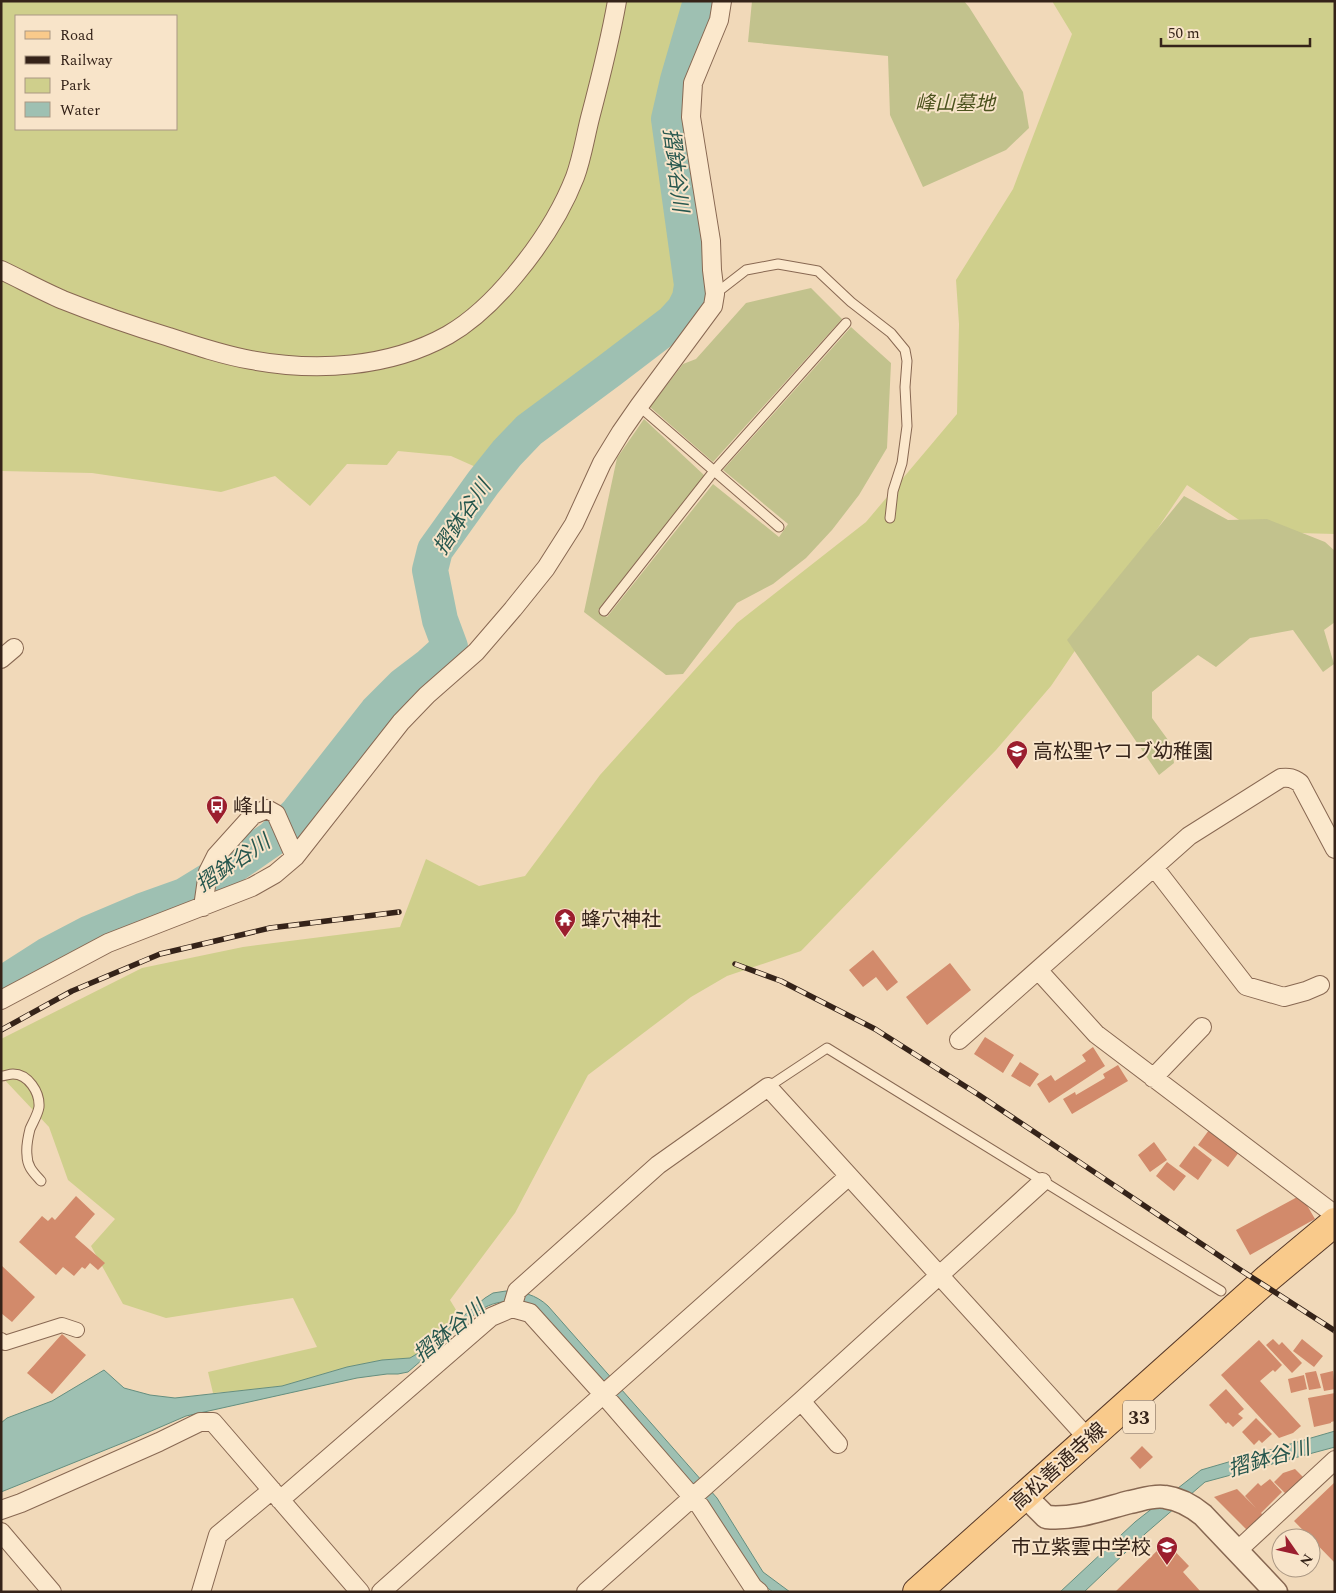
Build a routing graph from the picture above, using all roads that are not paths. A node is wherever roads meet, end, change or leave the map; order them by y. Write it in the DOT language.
graph roads {
  1 [pos="617,1"];
  2 [pos="722,1"];
  3 [pos="1,270"];
  4 [pos="715,294"];
  5 [pos="846,323"];
  6 [pos="639,406"];
  7 [pos="714,471"];
  8 [pos="890,518"];
  9 [pos="779,527"];
  10 [pos="604,611"];
  11 [pos="1335,849"];
  12 [pos="295,857"];
  13 [pos="1154,868"];
  14 [pos="203,907"];
  15 [pos="1038,970"];
  16 [pos="1320,985"];
  17 [pos="1,1000"];
  18 [pos="1202,1027"];
  19 [pos="959,1040"];
  20 [pos="1,1076"];
  21 [pos="1153,1078"];
  22 [pos="768,1087"];
  23 [pos="848,1176"];
  24 [pos="41,1182"];
  25 [pos="1042,1182"];
  26 [pos="1333,1216"];
  27 [pos="1335,1244"];
  28 [pos="939,1276"];
  29 [pos="1221,1291"];
  30 [pos="514,1301"];
  31 [pos="78,1330"];
  32 [pos="1,1340"];
  33 [pos="608,1390"];
  34 [pos="801,1401"];
  35 [pos="1082,1432"];
  36 [pos="838,1444"];
  37 [pos="1335,1460"];
  38 [pos="699,1491"];
  39 [pos="276,1495"];
  40 [pos="1031,1502"];
  41 [pos="1,1510"];
  42 [pos="1,1532"];
  43 [pos="1237,1551"];
  44 [pos="45,1589"];
  45 [pos="353,1589"];
  46 [pos="201,1592"];
  47 [pos="381,1592"];
  48 [pos="586,1592"];
  49 [pos="759,1592"];
  50 [pos="917,1592"];
  51 [pos="945,1592"];
  52 [pos="1276,1592"];
  1 -- 3 [label="street"];
  2 -- 4 [label="street"];
  4 -- 6 [label="street"];
  4 -- 8 [label="lane"];
  5 -- 7 [label="lane"];
  6 -- 7 [label="lane"];
  6 -- 12 [label="street"];
  7 -- 9 [label="lane"];
  7 -- 10 [label="lane"];
  11 -- 13 [label="street"];
  12 -- 14 [label="street"];
  12 -- 14 [label="street"];
  13 -- 15 [label="street"];
  13 -- 16 [label="street"];
  14 -- 17 [label="street"];
  15 -- 19 [label="street"];
  15 -- 21 [label="street"];
  18 -- 21 [label="street"];
  20 -- 24 [label="lane"];
  21 -- 26 [label="street"];
  22 -- 23 [label="street"];
  22 -- 25 [label="lane"];
  22 -- 30 [label="street"];
  23 -- 28 [label="street"];
  23 -- 33 [label="street"];
  25 -- 28 [label="street"];
  25 -- 29 [label="lane"];
  26 -- 40 [label="main road, 高松善通寺線 / 33"];
  27 -- 40 [label="main road, 高松善通寺線 / 33"];
  28 -- 34 [label="street"];
  28 -- 35 [label="street"];
  30 -- 33 [label="street"];
  30 -- 39 [label="street"];
  31 -- 32 [label="street"];
  33 -- 38 [label="street"];
  33 -- 47 [label="street"];
  34 -- 36 [label="street"];
  34 -- 38 [label="street"];
  37 -- 43 [label="street"];
  38 -- 48 [label="street"];
  38 -- 49 [label="street"];
  39 -- 41 [label="street"];
  39 -- 45 [label="street"];
  39 -- 46 [label="street"];
  40 -- 43 [label="street"];
  40 -- 50 [label="main road, 高松善通寺線 / 33"];
  40 -- 51 [label="main road, 高松善通寺線 / 33"];
  42 -- 44 [label="street"];
  43 -- 52 [label="street"];
}
